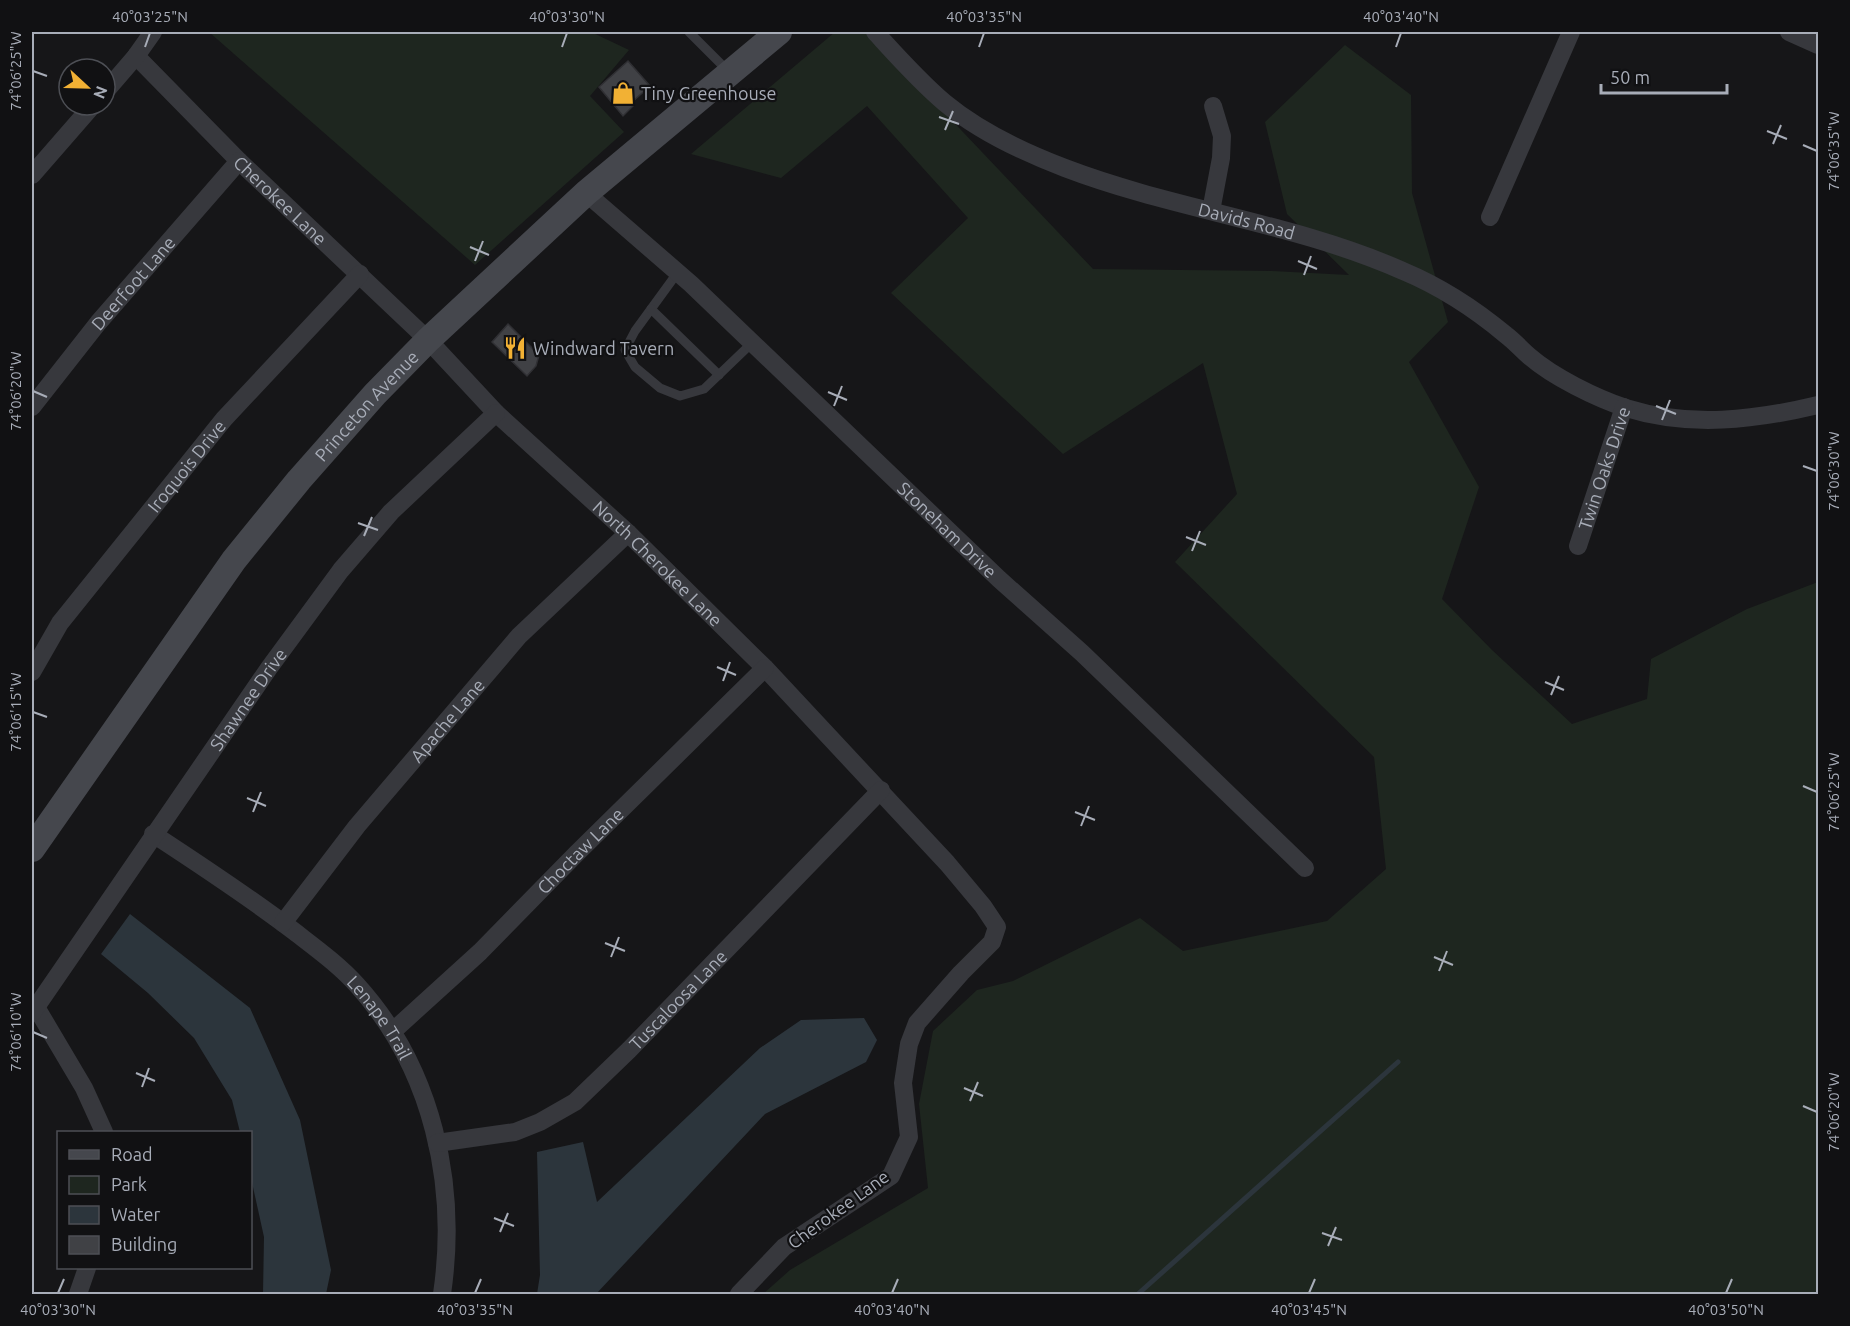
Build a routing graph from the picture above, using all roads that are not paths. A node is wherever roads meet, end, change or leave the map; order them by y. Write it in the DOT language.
graph roads {
  1 [pos="153,32"];
  2 [pos="690,32"];
  3 [pos="779,32"];
  4 [pos="875,32"];
  5 [pos="1572,32"];
  6 [pos="1789,32"];
  7 [pos="1818,45"];
  8 [pos="136,56"];
  9 [pos="730,73"];
  10 [pos="117,78"];
  11 [pos="1213,106"];
  12 [pos="83,117"];
  13 [pos="239,161"];
  14 [pos="32,175"];
  15 [pos="586,193"];
  16 [pos="1211,211"];
  17 [pos="1490,218"];
  18 [pos="678,272"];
  19 [pos="360,274"];
  20 [pos="651,309"];
  21 [pos="428,340"];
  22 [pos="753,342"];
  23 [pos="719,375"];
  24 [pos="1818,405"];
  25 [pos="32,407"];
  26 [pos="1624,407"];
  27 [pos="496,412"];
  28 [pos="628,533"];
  29 [pos="1578,546"];
  30 [pos="765,668"];
  31 [pos="32,672"];
  32 [pos="880,790"];
  33 [pos="153,834"];
  34 [pos="32,849"];
  35 [pos="1305,868"];
  36 [pos="283,923"];
  37 [pos="34,1010"];
  38 [pos="393,1031"];
  39 [pos="104,1131"];
  40 [pos="437,1143"];
  41 [pos="87,1269"];
  42 [pos="78,1294"];
  43 [pos="442,1294"];
  44 [pos="739,1294"];
  1 -- 8 [label="street"];
  2 -- 9 [label="lane"];
  3 -- 9 [label="main road, Princeton Avenue"];
  4 -- 16 [label="street, Davids Road"];
  5 -- 17 [label="street"];
  6 -- 7 [label="street"];
  8 -- 10 [label="street"];
  8 -- 13 [label="street, Cherokee Lane"];
  9 -- 15 [label="main road, Princeton Avenue"];
  11 -- 16 [label="street"];
  12 -- 14 [label="street"];
  13 -- 19 [label="street, Cherokee Lane"];
  13 -- 25 [label="street, Deerfoot Lane"];
  15 -- 18 [label="street, Stoneham Drive"];
  15 -- 21 [label="main road, Princeton Avenue"];
  16 -- 26 [label="street, Davids Road"];
  18 -- 20 [label="lane"];
  18 -- 22 [label="street, Stoneham Drive"];
  19 -- 21 [label="street, Cherokee Lane"];
  19 -- 31 [label="street, Iroquois Drive"];
  20 -- 23 [label="lane"];
  20 -- 23 [label="lane"];
  21 -- 27 [label="street, North Cherokee Lane"];
  21 -- 34 [label="main road, Princeton Avenue"];
  22 -- 23 [label="lane"];
  22 -- 35 [label="street, Stoneham Drive"];
  24 -- 26 [label="street, Twin Oaks Drive"];
  26 -- 29 [label="street, Twin Oaks Drive"];
  27 -- 28 [label="street, North Cherokee Lane"];
  27 -- 33 [label="street, Shawnee Drive"];
  28 -- 30 [label="street, North Cherokee Lane"];
  28 -- 36 [label="street, Apache Lane"];
  30 -- 32 [label="street, North Cherokee Lane"];
  30 -- 38 [label="street, Choctaw Lane"];
  32 -- 40 [label="street, Tuscaloosa Lane"];
  32 -- 44 [label="street, Cherokee Lane"];
  33 -- 36 [label="street, Lenape Trail"];
  33 -- 37 [label="street, Shawnee Drive"];
  36 -- 38 [label="street, Lenape Trail"];
  37 -- 39 [label="street"];
  38 -- 40 [label="street, Lenape Trail"];
  40 -- 43 [label="street, Lenape Trail"];
  41 -- 42 [label="street"];
}
